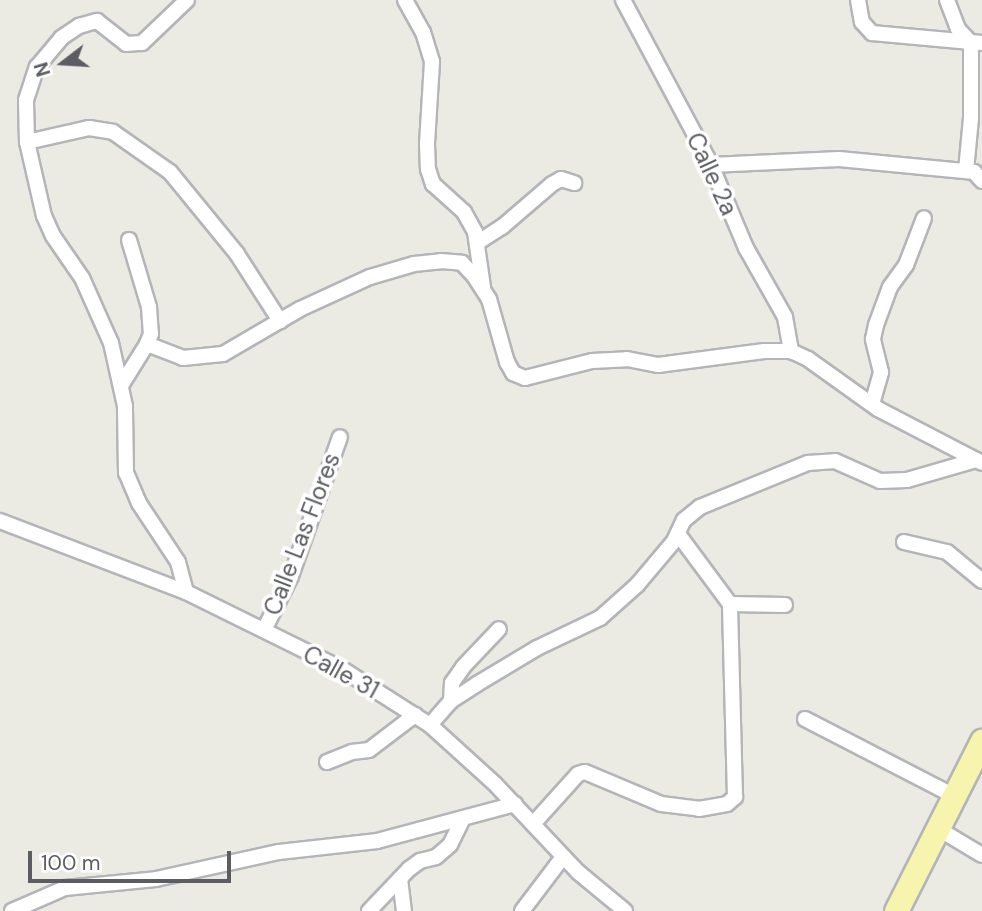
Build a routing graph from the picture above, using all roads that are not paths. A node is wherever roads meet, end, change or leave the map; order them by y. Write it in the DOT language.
graph roads {
  1 [pos="187,0"];
  2 [pos="405,0"];
  3 [pos="623,0"];
  4 [pos="858,0"];
  5 [pos="947,0"];
  6 [pos="976,43"];
  7 [pos="27,142"];
  8 [pos="711,164"];
  9 [pos="966,172"];
  10 [pos="982,181"];
  11 [pos="574,183"];
  12 [pos="924,218"];
  13 [pos="129,240"];
  14 [pos="477,243"];
  15 [pos="483,289"];
  16 [pos="280,321"];
  17 [pos="147,344"];
  18 [pos="791,351"];
  19 [pos="122,384"];
  20 [pos="872,404"];
  21 [pos="340,437"];
  22 [pos="979,462"];
  23 [pos="0,522"];
  24 [pos="678,534"];
  25 [pos="904,542"];
  26 [pos="982,581"];
  27 [pos="186,592"];
  28 [pos="730,604"];
  29 [pos="785,606"];
  30 [pos="499,629"];
  31 [pos="264,630"];
  32 [pos="451,701"];
  33 [pos="415,715"];
  34 [pos="804,719"];
  35 [pos="429,725"];
  36 [pos="982,741"];
  37 [pos="327,762"];
  38 [pos="954,796"];
  39 [pos="515,804"];
  40 [pos="463,818"];
  41 [pos="533,824"];
  42 [pos="937,828"];
  43 [pos="982,855"];
  44 [pos="563,857"];
  45 [pos="400,879"];
  46 [pos="12,911"];
  47 [pos="369,911"];
  48 [pos="404,911"];
  49 [pos="522,911"];
  50 [pos="625,911"];
  51 [pos="896,911"];
  1 -- 7 [label="street"];
  2 -- 14 [label="street"];
  3 -- 8 [label="street, Calle 2a"];
  4 -- 6 [label="street"];
  5 -- 6 [label="street"];
  6 -- 9 [label="street"];
  7 -- 16 [label="street"];
  7 -- 19 [label="street"];
  8 -- 9 [label="street"];
  8 -- 18 [label="street, Calle 2a"];
  9 -- 10 [label="street"];
  11 -- 14 [label="street"];
  12 -- 20 [label="street"];
  13 -- 17 [label="street"];
  14 -- 15 [label="street"];
  15 -- 16 [label="street"];
  15 -- 18 [label="street"];
  16 -- 17 [label="street"];
  17 -- 19 [label="street"];
  18 -- 20 [label="street"];
  19 -- 27 [label="street"];
  20 -- 22 [label="street"];
  21 -- 31 [label="street, Calle Las Flores"];
  22 -- 24 [label="street"];
  23 -- 27 [label="street, Calle 31"];
  24 -- 28 [label="street"];
  24 -- 32 [label="street"];
  25 -- 26 [label="street"];
  27 -- 31 [label="street, Calle 31"];
  28 -- 29 [label="street"];
  28 -- 41 [label="street"];
  30 -- 32 [label="street"];
  31 -- 33 [label="street, Calle 31"];
  32 -- 35 [label="street"];
  33 -- 35 [label="street, Calle 31"];
  33 -- 37 [label="street"];
  34 -- 38 [label="street"];
  35 -- 39 [label="street, Calle 31"];
  36 -- 38 [label="main road"];
  38 -- 42 [label="main road"];
  39 -- 40 [label="street"];
  39 -- 41 [label="street, Calle 31"];
  40 -- 45 [label="street"];
  40 -- 46 [label="street"];
  41 -- 44 [label="street, Calle 31"];
  42 -- 43 [label="street"];
  42 -- 51 [label="main road"];
  44 -- 49 [label="street"];
  44 -- 50 [label="street, Calle 31"];
  45 -- 47 [label="street"];
  45 -- 48 [label="street"];
}
